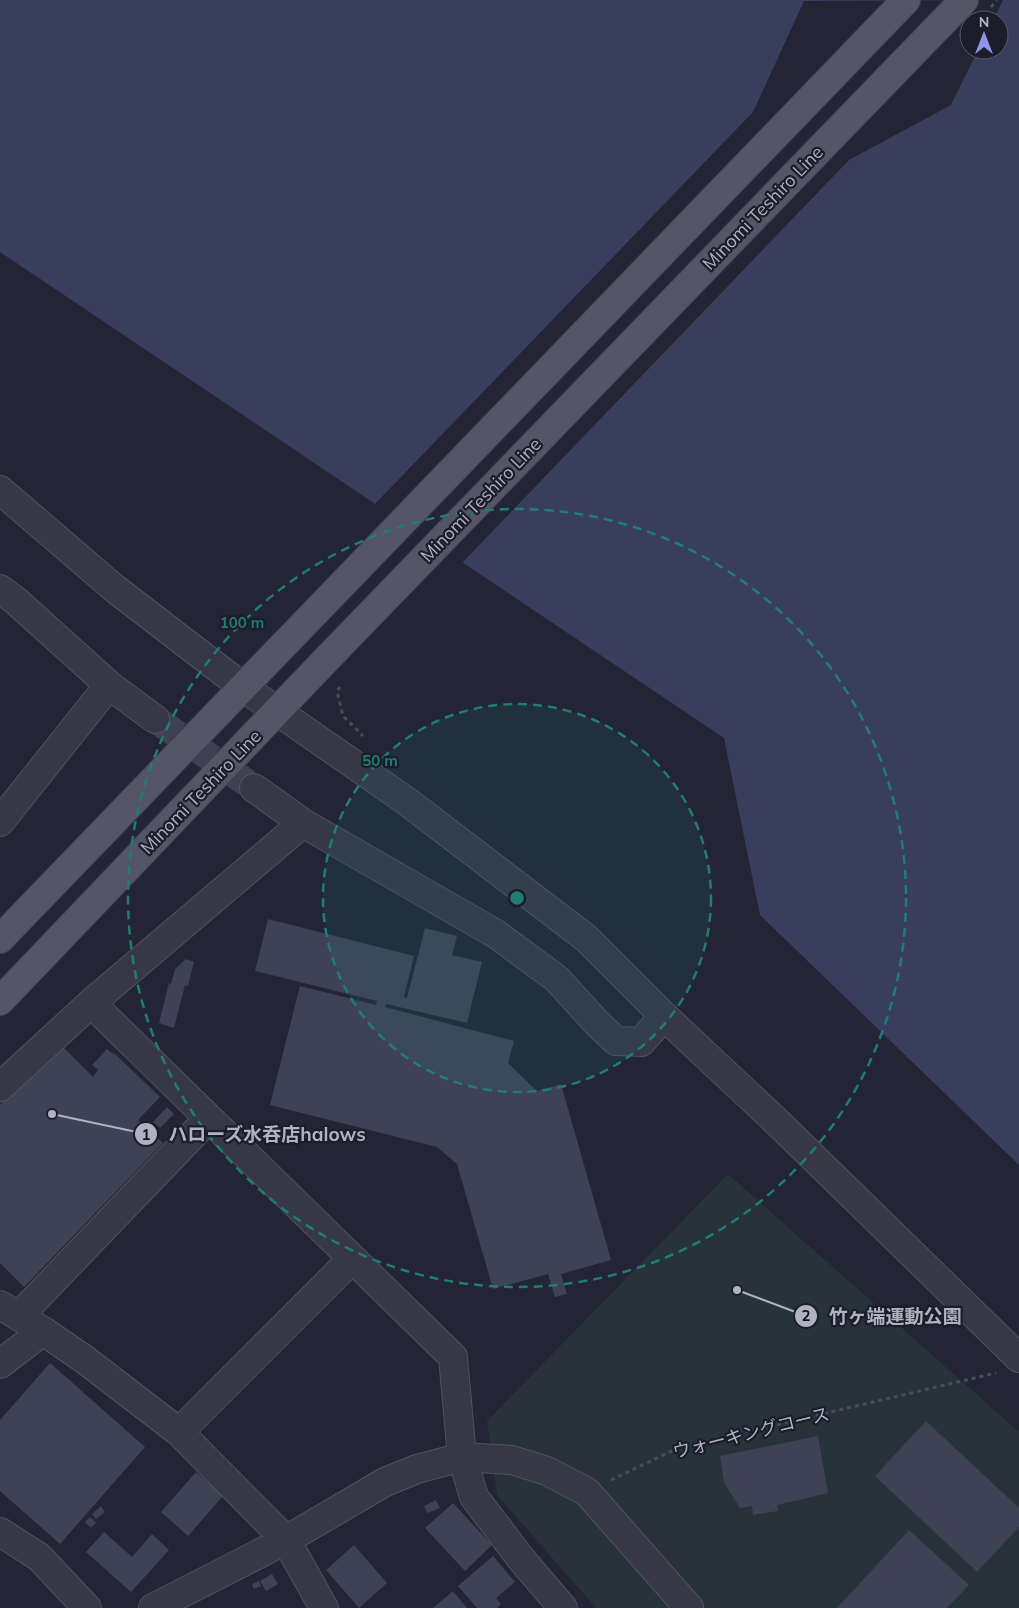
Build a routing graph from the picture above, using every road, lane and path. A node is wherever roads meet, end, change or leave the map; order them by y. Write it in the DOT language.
graph roads {
  1 [pos="906,0"];
  2 [pos="964,0"];
  3 [pos="0,490"];
  4 [pos="0,589"];
  5 [pos="109,685"];
  6 [pos="244,688"];
  7 [pos="279,711"];
  8 [pos="155,719"];
  9 [pos="254,788"];
  10 [pos="0,822"];
  11 [pos="303,823"];
  12 [pos="0,939"];
  13 [pos="0,1001"];
  14 [pos="92,1004"];
  15 [pos="664,1016"];
  16 [pos="0,1087"];
  17 [pos="208,1119"];
  18 [pos="352,1259"];
  19 [pos="9,1311"];
  20 [pos="43,1331"];
  21 [pos="0,1364"];
  22 [pos="1010,1365"];
  23 [pos="179,1432"];
  24 [pos="462,1457"];
  25 [pos="587,1492"];
  26 [pos="0,1532"];
  27 [pos="286,1540"];
  28 [pos="87,1608"];
  29 [pos="153,1608"];
  30 [pos="324,1608"];
  31 [pos="564,1608"];
  32 [pos="689,1608"];
  1 -- 6 [label="main road"];
  2 -- 7 [label="main road, Minomi Teshiro Line"];
  3 -- 6 [label="street"];
  4 -- 5 [label="street"];
  5 -- 8 [label="street"];
  5 -- 10 [label="street"];
  6 -- 7 [label="street"];
  6 -- 12 [label="main road"];
  7 -- 13 [label="main road, Minomi Teshiro Line"];
  7 -- 15 [label="street"];
  9 -- 11 [label="street"];
  11 -- 14 [label="street"];
  11 -- 15 [label="street"];
  14 -- 16 [label="street"];
  14 -- 17 [label="street"];
  15 -- 22 [label="street"];
  17 -- 18 [label="street"];
  17 -- 19 [label="street"];
  18 -- 23 [label="street"];
  18 -- 24 [label="street"];
  19 -- 20 [label="street"];
  20 -- 21 [label="street"];
  20 -- 23 [label="street"];
  22 -- 25 [label="path, ウォーキングコース"];
  23 -- 27 [label="street"];
  24 -- 25 [label="street"];
  24 -- 27 [label="street"];
  24 -- 31 [label="street"];
  25 -- 32 [label="street"];
  26 -- 28 [label="street"];
  27 -- 29 [label="street"];
  27 -- 30 [label="street"];
}
